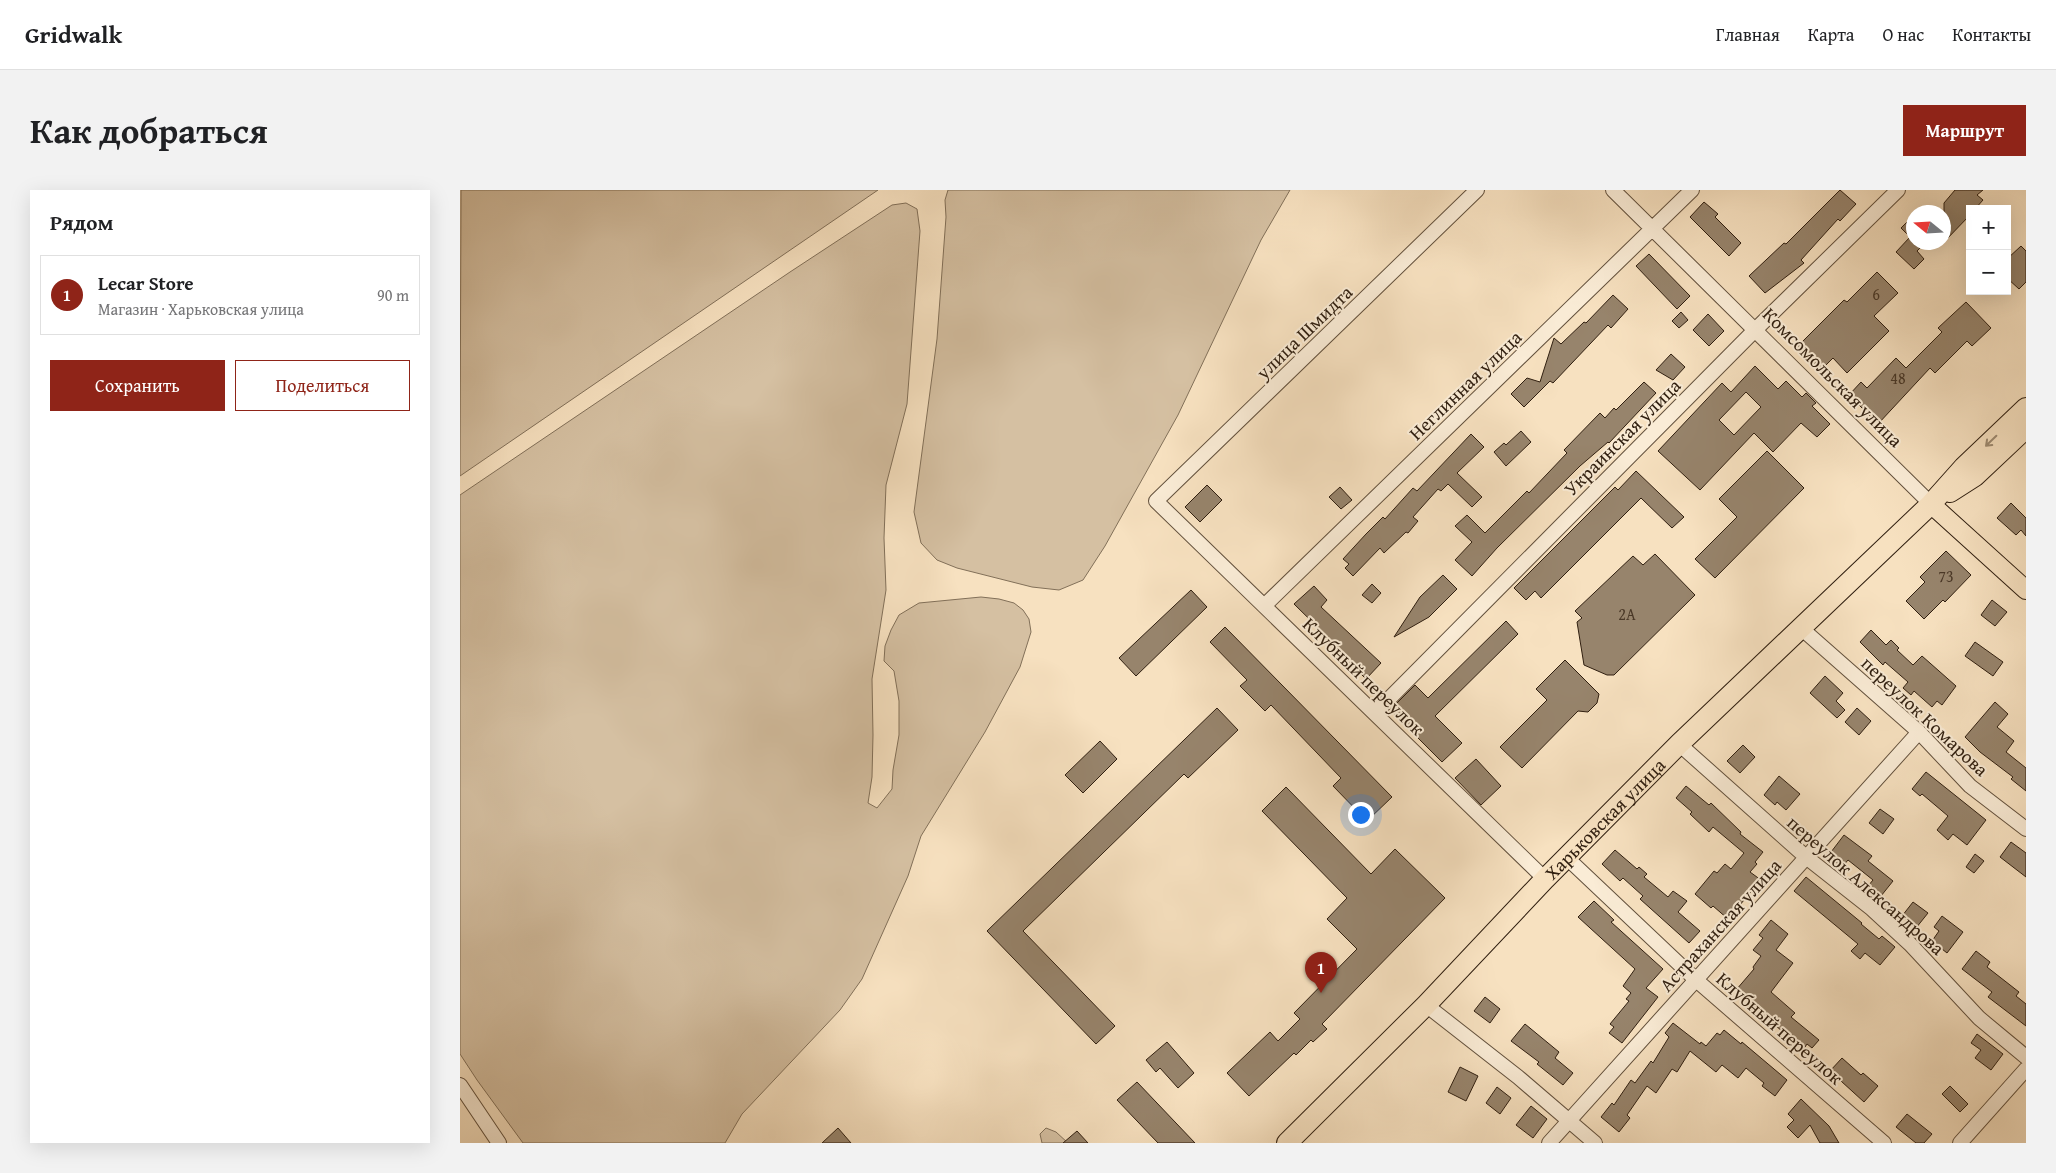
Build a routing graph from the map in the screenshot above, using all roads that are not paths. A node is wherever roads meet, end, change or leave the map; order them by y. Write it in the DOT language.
graph roads {
  1 [pos="1477,190"];
  2 [pos="1614,190"];
  3 [pos="1692,190"];
  4 [pos="1898,190"];
  5 [pos="1653,229"];
  6 [pos="1755,330"];
  7 [pos="2026,408"];
  8 [pos="2026,428"];
  9 [pos="1156,501"];
  10 [pos="1931,504"];
  11 [pos="2026,590"];
  12 [pos="1264,606"];
  13 [pos="1801,628"];
  14 [pos="1375,713"];
  15 [pos="1919,732"];
  16 [pos="1679,744"];
  17 [pos="2026,829"];
  18 [pos="1566,857"];
  19 [pos="1806,857"];
  20 [pos="1545,879"];
  21 [pos="1696,979"];
  22 [pos="1426,1004"];
  23 [pos="2026,1057"];
  24 [pos="2026,1070"];
  25 [pos="460,1085"];
  26 [pos="1570,1120"];
  27 [pos="499,1143"];
  28 [pos="1287,1143"];
  29 [pos="1549,1143"];
  30 [pos="1595,1143"];
  31 [pos="1884,1143"];
  32 [pos="1960,1143"];
  1 -- 9 [label="street, улица Шмидта"];
  2 -- 5 [label="street, Комсомольская улица"];
  3 -- 5 [label="street, Неглинная улица"];
  4 -- 6 [label="street, Украинская улица"];
  5 -- 6 [label="street, Комсомольская улица"];
  5 -- 12 [label="street, Неглинная улица"];
  6 -- 10 [label="street, Комсомольская улица"];
  6 -- 14 [label="street, Украинская улица"];
  7 -- 10 [label="highway, Харьковская улица, one-way"];
  8 -- 10 [label="highway, Харьковская улица"];
  9 -- 12 [label="street, Клубный переулок"];
  10 -- 11 [label="main road, Комсомольская улица"];
  10 -- 13 [label="highway, Харьковская улица"];
  12 -- 14 [label="street, Клубный переулок"];
  13 -- 15 [label="street, переулок Комарова"];
  13 -- 16 [label="highway, Харьковская улица"];
  14 -- 20 [label="street, Клубный переулок"];
  15 -- 17 [label="street, переулок Комарова"];
  15 -- 19 [label="street, Астраханская улица"];
  16 -- 18 [label="highway, Харьковская улица"];
  16 -- 19 [label="street, переулок Александрова"];
  18 -- 20 [label="highway, Харьковская улица"];
  18 -- 21 [label="street, Клубный переулок"];
  19 -- 21 [label="street, Астраханская улица"];
  19 -- 23 [label="street, переулок Александрова"];
  20 -- 22 [label="highway, Харьковская улица"];
  21 -- 26 [label="street, Астраханская улица"];
  21 -- 31 [label="street, Клубный переулок"];
  22 -- 26 [label="street"];
  22 -- 28 [label="highway, Харьковская улица"];
  24 -- 32 [label="street"];
  25 -- 27 [label="street"];
  26 -- 29 [label="street, Астраханская улица"];
  26 -- 30 [label="street"];
}
